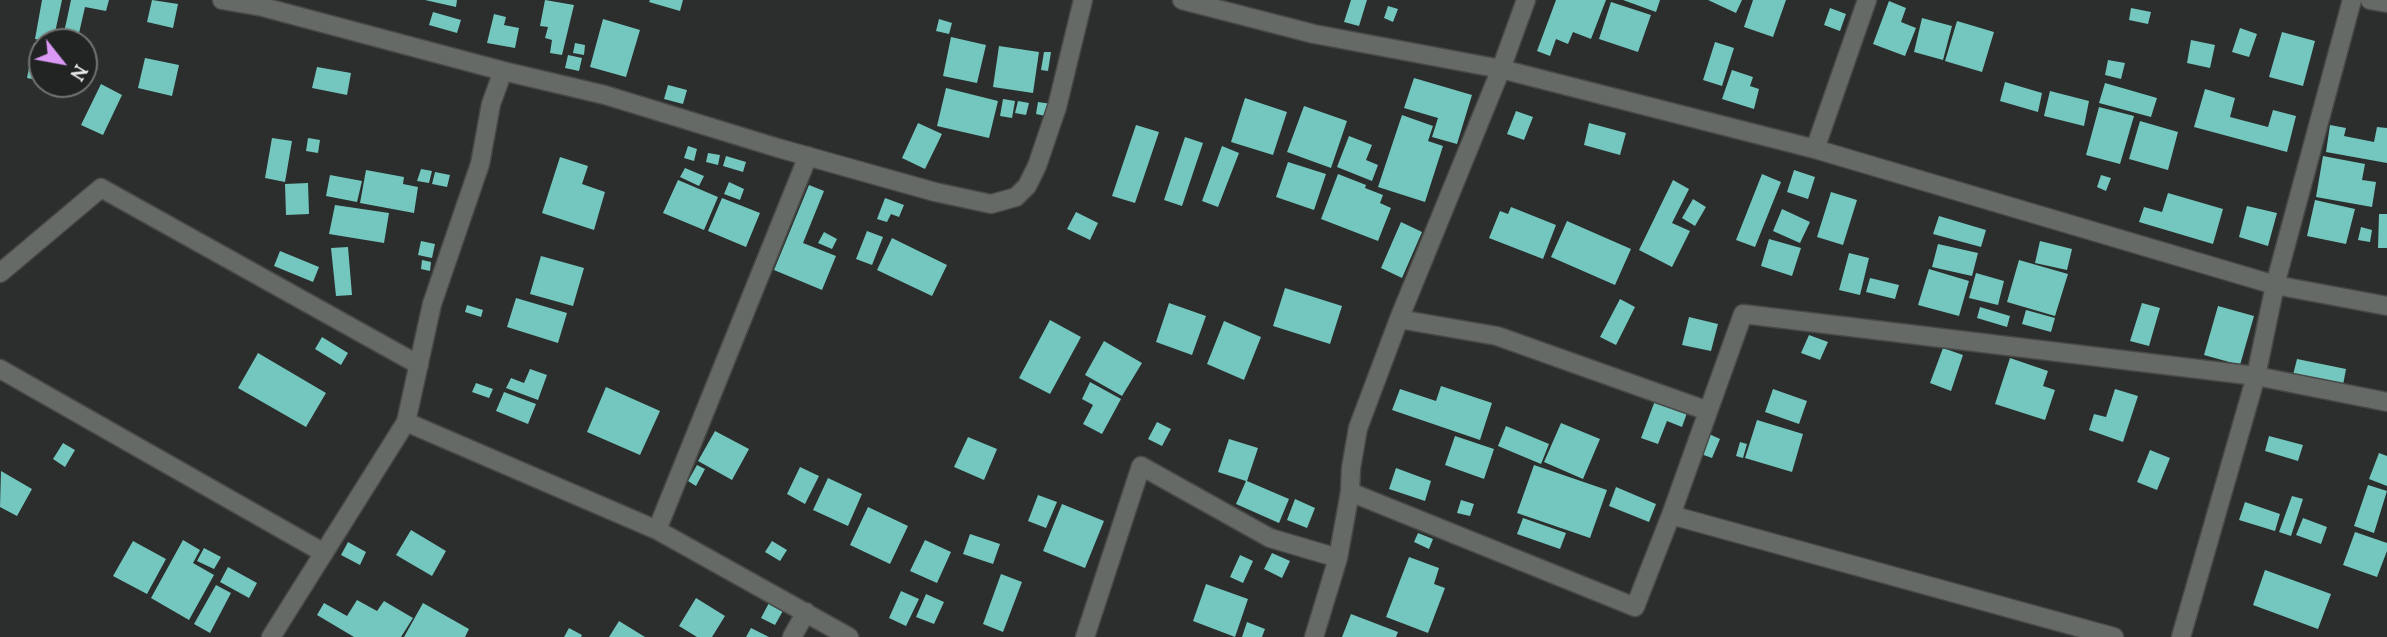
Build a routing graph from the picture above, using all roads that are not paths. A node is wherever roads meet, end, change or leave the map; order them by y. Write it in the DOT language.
graph roads {
  1 [pos="222,0"];
  2 [pos="1083,0"];
  3 [pos="1182,0"];
  4 [pos="1525,0"];
  5 [pos="1867,0"];
  6 [pos="2352,0"];
  7 [pos="2370,0"];
  8 [pos="2387,3"];
  9 [pos="1502,69"];
  10 [pos="503,71"];
  11 [pos="1815,149"];
  12 [pos="808,156"];
  13 [pos="0,273"];
  14 [pos="2275,285"];
  15 [pos="2387,306"];
  16 [pos="1399,320"];
  17 [pos="419,365"];
  18 [pos="0,369"];
  19 [pos="2256,376"];
  20 [pos="2387,402"];
  21 [pos="1708,411"];
  22 [pos="406,422"];
  23 [pos="1350,492"];
  24 [pos="1671,515"];
  25 [pos="657,530"];
  26 [pos="324,553"];
  27 [pos="1338,558"];
  28 [pos="806,612"];
  29 [pos="271,637"];
  30 [pos="792,637"];
  31 [pos="849,637"];
  32 [pos="1085,637"];
  33 [pos="1314,637"];
  34 [pos="2114,637"];
  35 [pos="2181,637"];
  1 -- 10 [label="street"];
  2 -- 12 [label="street"];
  3 -- 9 [label="street"];
  4 -- 9 [label="street"];
  5 -- 11 [label="street"];
  6 -- 14 [label="street"];
  7 -- 8 [label="street"];
  9 -- 11 [label="street"];
  9 -- 16 [label="street"];
  10 -- 12 [label="street"];
  10 -- 17 [label="street"];
  11 -- 14 [label="street"];
  12 -- 25 [label="street"];
  13 -- 17 [label="street"];
  14 -- 15 [label="street"];
  14 -- 19 [label="street"];
  16 -- 21 [label="street"];
  16 -- 23 [label="street"];
  17 -- 22 [label="street"];
  18 -- 26 [label="street"];
  19 -- 20 [label="street"];
  19 -- 21 [label="street"];
  19 -- 35 [label="street"];
  21 -- 24 [label="street"];
  22 -- 25 [label="street"];
  22 -- 26 [label="street"];
  23 -- 24 [label="street"];
  23 -- 27 [label="street"];
  24 -- 34 [label="street"];
  25 -- 28 [label="street"];
  26 -- 29 [label="street"];
  27 -- 32 [label="street"];
  27 -- 33 [label="street"];
  28 -- 30 [label="street"];
  28 -- 31 [label="street"];
}
